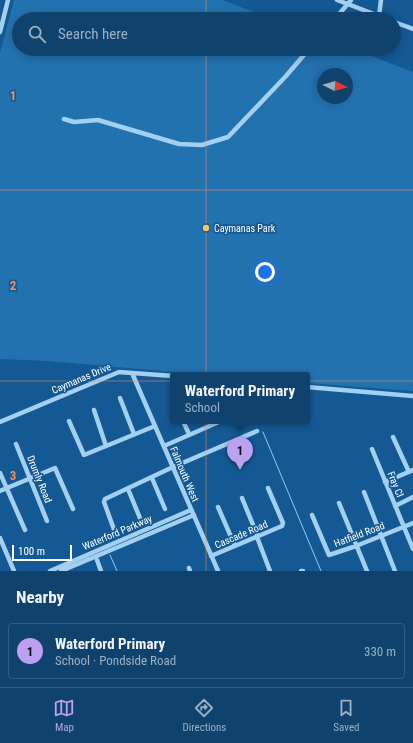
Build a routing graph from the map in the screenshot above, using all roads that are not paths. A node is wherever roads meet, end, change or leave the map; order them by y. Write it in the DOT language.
graph roads {
  1 [pos="8,0"];
  2 [pos="337,0"];
  3 [pos="381,0"];
  4 [pos="350,2"];
  5 [pos="341,12"];
  6 [pos="371,12"];
  7 [pos="380,12"];
  8 [pos="401,25"];
  9 [pos="0,29"];
  10 [pos="413,29"];
  11 [pos="303,56"];
  12 [pos="64,119"];
  13 [pos="132,373"];
  14 [pos="170,376"];
  15 [pos="310,387"];
  16 [pos="413,396"];
  17 [pos="120,398"];
  18 [pos="94,410"];
  19 [pos="69,421"];
  20 [pos="0,422"];
  21 [pos="184,424"];
  22 [pos="209,424"];
  23 [pos="155,426"];
  24 [pos="257,431"];
  25 [pos="134,434"];
  26 [pos="189,434"];
  27 [pos="393,437"];
  28 [pos="16,444"];
  29 [pos="106,446"];
  30 [pos="164,446"];
  31 [pos="372,449"];
  32 [pos="173,467"];
  33 [pos="411,471"];
  34 [pos="0,473"];
  35 [pos="29,478"];
  36 [pos="152,478"];
  37 [pos="386,482"];
  38 [pos="6,488"];
  39 [pos="268,488"];
  40 [pos="128,489"];
  41 [pos="0,491"];
  42 [pos="364,492"];
  43 [pos="413,497"];
  44 [pos="242,498"];
  45 [pos="339,503"];
  46 [pos="395,506"];
  47 [pos="218,507"];
  48 [pos="73,509"];
  49 [pos="165,510"];
  50 [pos="191,510"];
  51 [pos="194,515"];
  52 [pos="312,515"];
  53 [pos="47,521"];
  54 [pos="142,523"];
  55 [pos="413,523"];
  56 [pos="404,527"];
  57 [pos="25,530"];
  58 [pos="381,535"];
  59 [pos="116,536"];
  60 [pos="257,537"];
  61 [pos="0,540"];
  62 [pos="235,546"];
  63 [pos="356,546"];
  64 [pos="413,549"];
  65 [pos="212,556"];
  66 [pos="97,560"];
  67 [pos="14,571"];
  68 [pos="50,571"];
  69 [pos="62,571"];
  70 [pos="101,571"];
  71 [pos="218,571"];
  72 [pos="270,571"];
  73 [pos="367,571"];
  74 [pos="395,571"];
  1 -- 9 [label="street"];
  2 -- 4 [label="street"];
  3 -- 7 [label="street"];
  4 -- 5 [label="street"];
  4 -- 6 [label="street"];
  8 -- 10 [label="street"];
  11 -- 12 [label="street"];
  13 -- 14 [label="street, Caymanas Drive"];
  13 -- 20 [label="street, Caymanas Drive"];
  13 -- 23 [label="street, Falmouth West"];
  15 -- 16 [label="street"];
  17 -- 25 [label="street"];
  18 -- 29 [label="street"];
  19 -- 29 [label="street"];
  21 -- 26 [label="street"];
  22 -- 26 [label="street"];
  23 -- 25 [label="street"];
  23 -- 30 [label="street, Falmouth West"];
  24 -- 32 [label="street"];
  25 -- 29 [label="street"];
  26 -- 30 [label="street"];
  27 -- 33 [label="street"];
  28 -- 35 [label="street, Drumly Road"];
  30 -- 32 [label="street, Falmouth West"];
  31 -- 37 [label="street, Fray Cl"];
  32 -- 36 [label="street"];
  32 -- 50 [label="street, Falmouth West"];
  33 -- 37 [label="street"];
  34 -- 38 [label="street"];
  35 -- 38 [label="street"];
  35 -- 48 [label="street"];
  35 -- 53 [label="street, Drumly Road"];
  36 -- 40 [label="street"];
  36 -- 49 [label="street"];
  37 -- 46 [label="street, Fray Cl"];
  38 -- 41 [label="street"];
  38 -- 57 [label="street"];
  39 -- 60 [label="street, Cascade Road"];
  40 -- 54 [label="street"];
  40 -- 59 [label="street"];
  42 -- 58 [label="street"];
  43 -- 46 [label="street"];
  44 -- 60 [label="street"];
  45 -- 63 [label="street"];
  46 -- 56 [label="street, Fray Cl"];
  47 -- 62 [label="street"];
  50 -- 51 [label="street, Falmouth West"];
  50 -- 68 [label="street, Waterford Parkway"];
  51 -- 65 [label="street, Falmouth West"];
  51 -- 69 [label="street, Waterford Parkway"];
  52 -- 63 [label="street, Hatfield Road"];
  55 -- 56 [label="street, Hatfield Road"];
  56 -- 58 [label="street, Hatfield Road"];
  56 -- 64 [label="street, Fray Cl"];
  58 -- 63 [label="street, Hatfield Road"];
  58 -- 74 [label="street"];
  60 -- 62 [label="street, Cascade Road"];
  60 -- 72 [label="street"];
  61 -- 67 [label="street"];
  62 -- 65 [label="street, Cascade Road"];
  63 -- 73 [label="street"];
  65 -- 71 [label="street, Falmouth West"];
  66 -- 70 [label="street"];
}
